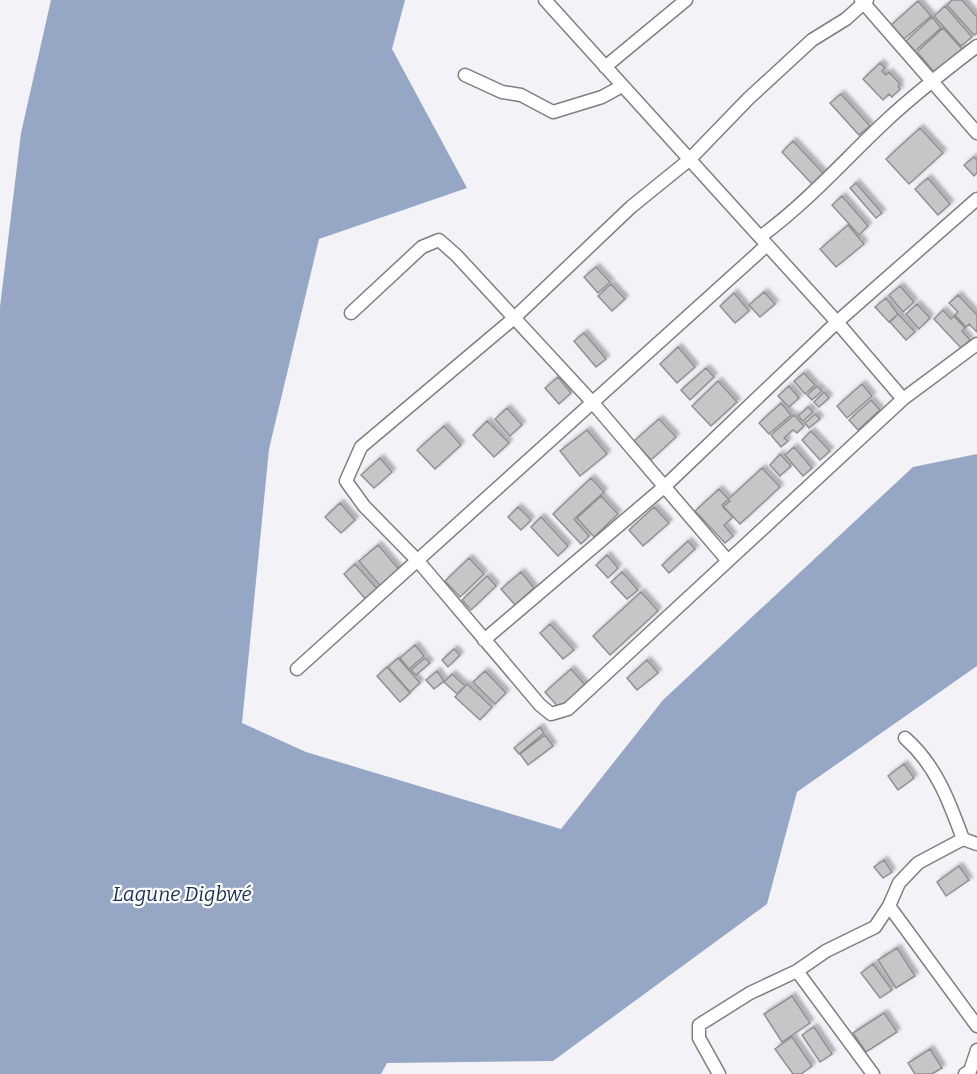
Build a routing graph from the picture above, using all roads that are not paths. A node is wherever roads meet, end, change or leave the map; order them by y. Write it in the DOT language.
graph roads {
  1 [pos="545,0"];
  2 [pos="686,0"];
  3 [pos="864,1"];
  4 [pos="977,46"];
  5 [pos="605,67"];
  6 [pos="465,75"];
  7 [pos="932,81"];
  8 [pos="622,86"];
  9 [pos="977,133"];
  10 [pos="689,160"];
  11 [pos="977,199"];
  12 [pos="764,241"];
  13 [pos="351,313"];
  14 [pos="513,320"];
  15 [pos="837,322"];
  16 [pos="977,344"];
  17 [pos="903,399"];
  18 [pos="593,403"];
  19 [pos="664,487"];
  20 [pos="418,561"];
  21 [pos="728,561"];
  22 [pos="484,640"];
  23 [pos="297,669"];
  24 [pos="905,738"];
  25 [pos="963,839"];
  26 [pos="977,844"];
  27 [pos="889,906"];
  28 [pos="797,971"];
  29 [pos="977,1026"];
  30 [pos="977,1050"];
  31 [pos="719,1074"];
  32 [pos="873,1074"];
  33 [pos="965,1074"];
  1 -- 5 [label="street"];
  2 -- 5 [label="street"];
  3 -- 7 [label="street"];
  3 -- 10 [label="street"];
  4 -- 7 [label="street"];
  5 -- 8 [label="street"];
  6 -- 8 [label="street"];
  7 -- 9 [label="street"];
  7 -- 12 [label="street"];
  8 -- 10 [label="street"];
  10 -- 12 [label="street"];
  10 -- 14 [label="street"];
  11 -- 15 [label="street"];
  12 -- 15 [label="street"];
  12 -- 18 [label="street"];
  13 -- 14 [label="street"];
  14 -- 18 [label="street"];
  14 -- 20 [label="street"];
  15 -- 17 [label="street"];
  15 -- 19 [label="street"];
  16 -- 17 [label="street"];
  17 -- 21 [label="street"];
  18 -- 19 [label="street"];
  18 -- 20 [label="street"];
  19 -- 21 [label="street"];
  19 -- 22 [label="street"];
  20 -- 22 [label="street"];
  20 -- 23 [label="street"];
  21 -- 22 [label="street"];
  24 -- 25 [label="street"];
  25 -- 26 [label="street"];
  25 -- 27 [label="street"];
  27 -- 28 [label="street"];
  27 -- 29 [label="street"];
  28 -- 31 [label="street"];
  28 -- 32 [label="street"];
  30 -- 33 [label="street"];
}
